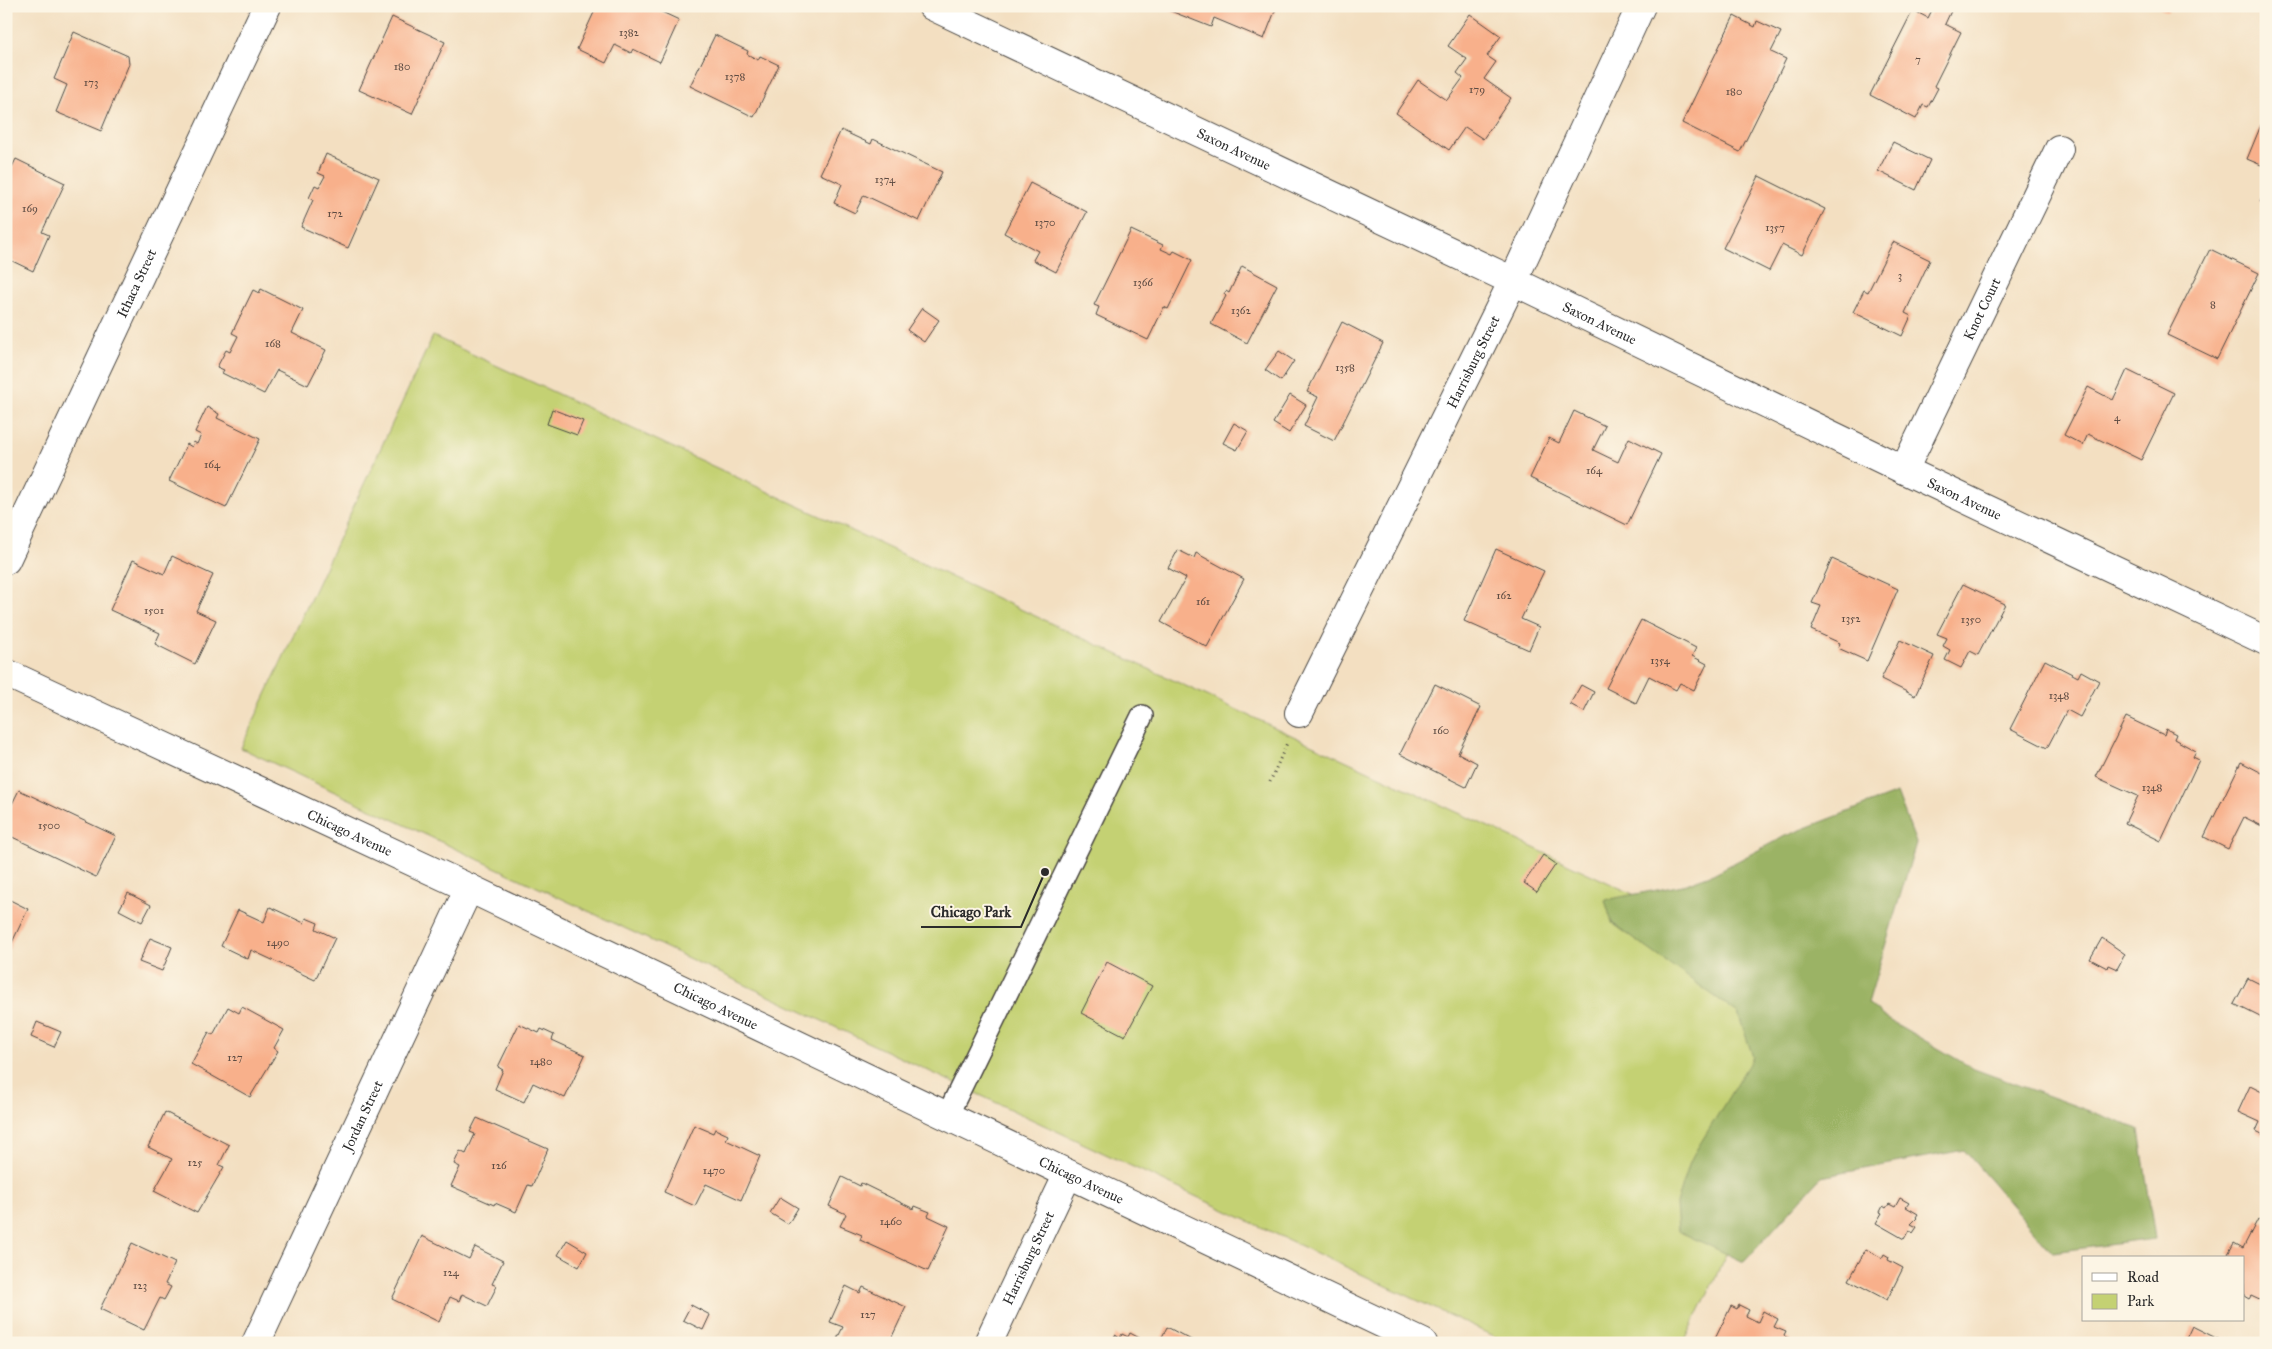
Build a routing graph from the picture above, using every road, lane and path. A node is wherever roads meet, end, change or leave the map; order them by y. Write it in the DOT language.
graph roads {
  1 [pos="267,6"];
  2 [pos="932,6"];
  3 [pos="1641,6"];
  4 [pos="2059,149"];
  5 [pos="1513,280"];
  6 [pos="1904,470"];
  7 [pos="6,560"];
  8 [pos="2266,642"];
  9 [pos="6,672"];
  10 [pos="1300,713"];
  11 [pos="1142,716"];
  12 [pos="1270,782"];
  13 [pos="469,888"];
  14 [pos="947,1116"];
  15 [pos="1068,1174"];
  16 [pos="256,1343"];
  17 [pos="988,1343"];
  18 [pos="1423,1343"];
  1 -- 7 [label="street, Ithaca Street"];
  2 -- 5 [label="street, Saxon Avenue"];
  3 -- 5 [label="street, Harrisburg Street"];
  4 -- 6 [label="street, Knot Court"];
  5 -- 6 [label="street, Saxon Avenue"];
  5 -- 10 [label="street, Harrisburg Street"];
  6 -- 8 [label="street, Saxon Avenue"];
  9 -- 13 [label="street, Chicago Avenue"];
  10 -- 12 [label="path"];
  11 -- 14 [label="lane"];
  13 -- 14 [label="street, Chicago Avenue"];
  13 -- 16 [label="street, Jordan Street"];
  14 -- 15 [label="street, Chicago Avenue"];
  15 -- 17 [label="street, Harrisburg Street"];
  15 -- 18 [label="street, Chicago Avenue"];
}
